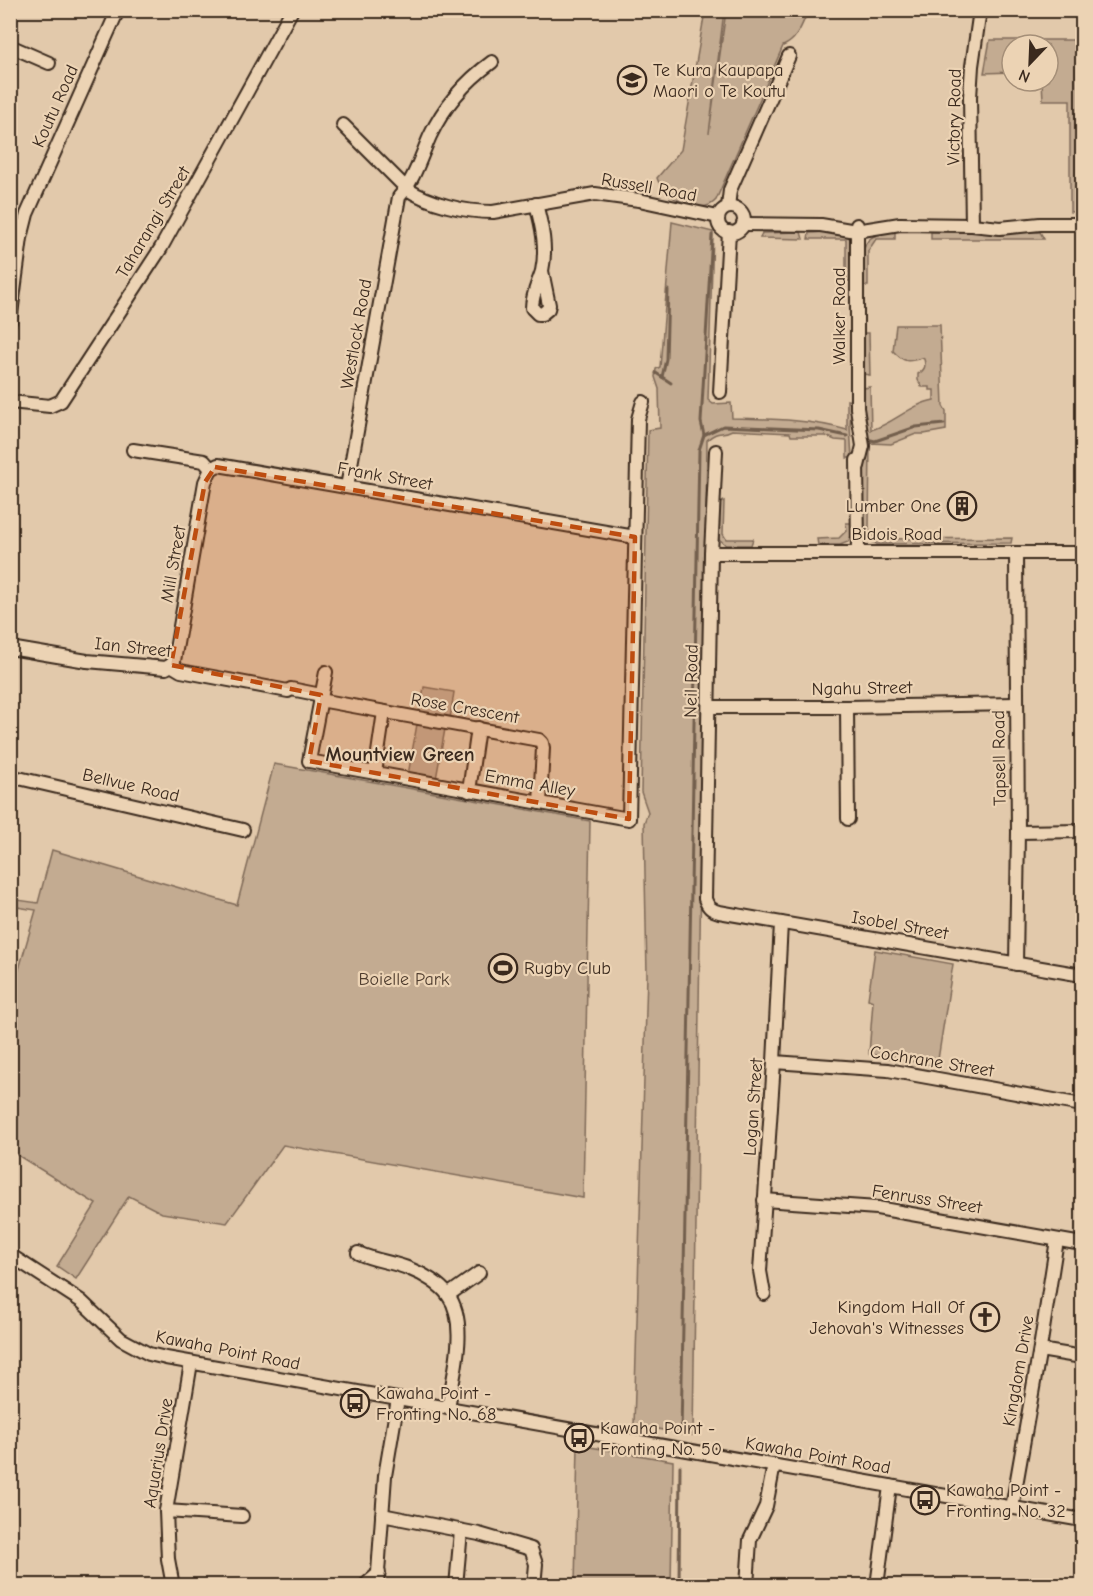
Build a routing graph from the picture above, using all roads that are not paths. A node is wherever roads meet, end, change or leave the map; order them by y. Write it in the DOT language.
graph roads {
  1 [pos="118,10"];
  2 [pos="292,10"];
  3 [pos="980,10"];
  4 [pos="10,46"];
  5 [pos="789,56"];
  6 [pos="492,62"];
  7 [pos="49,63"];
  8 [pos="343,125"];
  9 [pos="407,189"];
  10 [pos="536,204"];
  11 [pos="728,207"];
  12 [pos="718,217"];
  13 [pos="743,224"];
  14 [pos="1083,224"];
  15 [pos="972,225"];
  16 [pos="857,227"];
  17 [pos="729,232"];
  18 [pos="14,263"];
  19 [pos="542,271"];
  20 [pos="10,322"];
  21 [pos="720,392"];
  22 [pos="10,402"];
  23 [pos="644,402"];
  24 [pos="133,450"];
  25 [pos="716,451"];
  26 [pos="211,469"];
  27 [pos="347,487"];
  28 [pos="634,537"];
  29 [pos="858,552"];
  30 [pos="711,553"];
  31 [pos="1016,553"];
  32 [pos="1083,553"];
  33 [pos="10,648"];
  34 [pos="171,665"];
  35 [pos="326,672"];
  36 [pos="321,697"];
  37 [pos="1016,704"];
  38 [pos="709,707"];
  39 [pos="846,707"];
  40 [pos="384,712"];
  41 [pos="478,728"];
  42 [pos="375,773"];
  43 [pos="10,776"];
  44 [pos="469,790"];
  45 [pos="540,803"];
  46 [pos="848,819"];
  47 [pos="243,830"];
  48 [pos="1083,831"];
  49 [pos="1018,832"];
  50 [pos="711,910"];
  51 [pos="781,923"];
  52 [pos="1016,963"];
  53 [pos="1083,975"];
  54 [pos="774,1062"];
  55 [pos="1083,1105"];
  56 [pos="764,1200"];
  57 [pos="1057,1240"];
  58 [pos="1083,1244"];
  59 [pos="358,1253"];
  60 [pos="10,1255"];
  61 [pos="479,1274"];
  62 [pos="764,1294"];
  63 [pos="448,1295"];
  64 [pos="1040,1350"];
  65 [pos="1083,1358"];
  66 [pos="190,1363"];
  67 [pos="402,1400"];
  68 [pos="448,1408"];
  69 [pos="774,1465"];
  70 [pos="890,1486"];
  71 [pos="1012,1508"];
  72 [pos="166,1511"];
  73 [pos="382,1515"];
  74 [pos="242,1516"];
  75 [pos="1083,1520"];
  76 [pos="461,1531"];
  77 [pos="378,1579"];
  78 [pos="173,1586"];
  79 [pos="363,1586"];
  80 [pos="456,1586"];
  81 [pos="534,1586"];
  82 [pos="747,1586"];
  83 [pos="877,1586"];
  1 -- 18 [label="street, Koutu Road"];
  2 -- 22 [label="street, Taharangi Street"];
  3 -- 15 [label="street, Victory Road"];
  4 -- 7 [label="street"];
  5 -- 11 [label="street"];
  6 -- 9 [label="street, Westlock Road"];
  8 -- 9 [label="street, Russell Road"];
  9 -- 10 [label="street, Russell Road"];
  9 -- 27 [label="street, Westlock Road"];
  10 -- 12 [label="street, Russell Road"];
  10 -- 19 [label="street"];
  11 -- 12 [label="street"];
  11 -- 13 [label="street"];
  12 -- 17 [label="street"];
  13 -- 16 [label="street"];
  13 -- 17 [label="street"];
  14 -- 15 [label="street"];
  15 -- 16 [label="street"];
  16 -- 29 [label="street, Walker Road"];
  17 -- 21 [label="street"];
  18 -- 20 [label="street, Koutu Road"];
  23 -- 28 [label="street"];
  24 -- 26 [label="street, Frank Street"];
  25 -- 30 [label="street, Neil Road"];
  26 -- 27 [label="street, Frank Street"];
  26 -- 34 [label="street, Mill Street"];
  27 -- 28 [label="street, Frank Street"];
  28 -- 45 [label="street, Emma Alley"];
  29 -- 30 [label="street, Bidois Road"];
  29 -- 31 [label="street, Bidois Road"];
  30 -- 38 [label="street, Neil Road"];
  31 -- 32 [label="street, Bidois Road"];
  31 -- 37 [label="street, Tapsell Road"];
  33 -- 34 [label="street, Ian Street"];
  34 -- 36 [label="street, Ian Street"];
  35 -- 36 [label="street"];
  36 -- 40 [label="street, Rose Crescent"];
  36 -- 42 [label="street, Emma Alley"];
  37 -- 39 [label="street, Ngahu Street"];
  37 -- 49 [label="street, Tapsell Road"];
  38 -- 39 [label="street, Ngahu Street"];
  38 -- 50 [label="street, Neil Road"];
  39 -- 46 [label="street"];
  40 -- 41 [label="street, Rose Crescent"];
  40 -- 42 [label="street"];
  41 -- 44 [label="street"];
  41 -- 45 [label="street, Rose Crescent"];
  42 -- 44 [label="street, Emma Alley"];
  43 -- 47 [label="street, Bellvue Road"];
  44 -- 45 [label="street, Emma Alley"];
  48 -- 49 [label="street"];
  49 -- 52 [label="street, Tapsell Road"];
  50 -- 51 [label="street, Isobel Street"];
  51 -- 52 [label="street, Isobel Street"];
  51 -- 54 [label="street, Logan Street"];
  52 -- 53 [label="street, Isobel Street"];
  54 -- 55 [label="street, Cochrane Street"];
  54 -- 56 [label="street, Logan Street"];
  56 -- 57 [label="street, Fenruss Street"];
  56 -- 62 [label="street, Logan Street"];
  57 -- 58 [label="street, Fenruss Street"];
  57 -- 64 [label="street, Kingdom Drive"];
  59 -- 63 [label="street"];
  60 -- 66 [label="street, Kawaha Point Road"];
  61 -- 63 [label="street"];
  63 -- 68 [label="street"];
  64 -- 65 [label="street"];
  64 -- 71 [label="street, Kingdom Drive"];
  66 -- 67 [label="street, Kawaha Point Road"];
  66 -- 72 [label="street, Aquarius Drive"];
  67 -- 68 [label="street, Kawaha Point Road"];
  67 -- 73 [label="street"];
  68 -- 69 [label="street, Kawaha Point Road"];
  69 -- 70 [label="street, Kawaha Point Road"];
  69 -- 82 [label="street"];
  70 -- 71 [label="street, Kawaha Point Road"];
  70 -- 83 [label="street"];
  71 -- 75 [label="street, Kawaha Point Road"];
  72 -- 74 [label="street"];
  72 -- 78 [label="street, Aquarius Drive"];
  73 -- 76 [label="street"];
  73 -- 77 [label="street"];
  76 -- 80 [label="street"];
  76 -- 81 [label="street"];
  77 -- 79 [label="street"];
}
